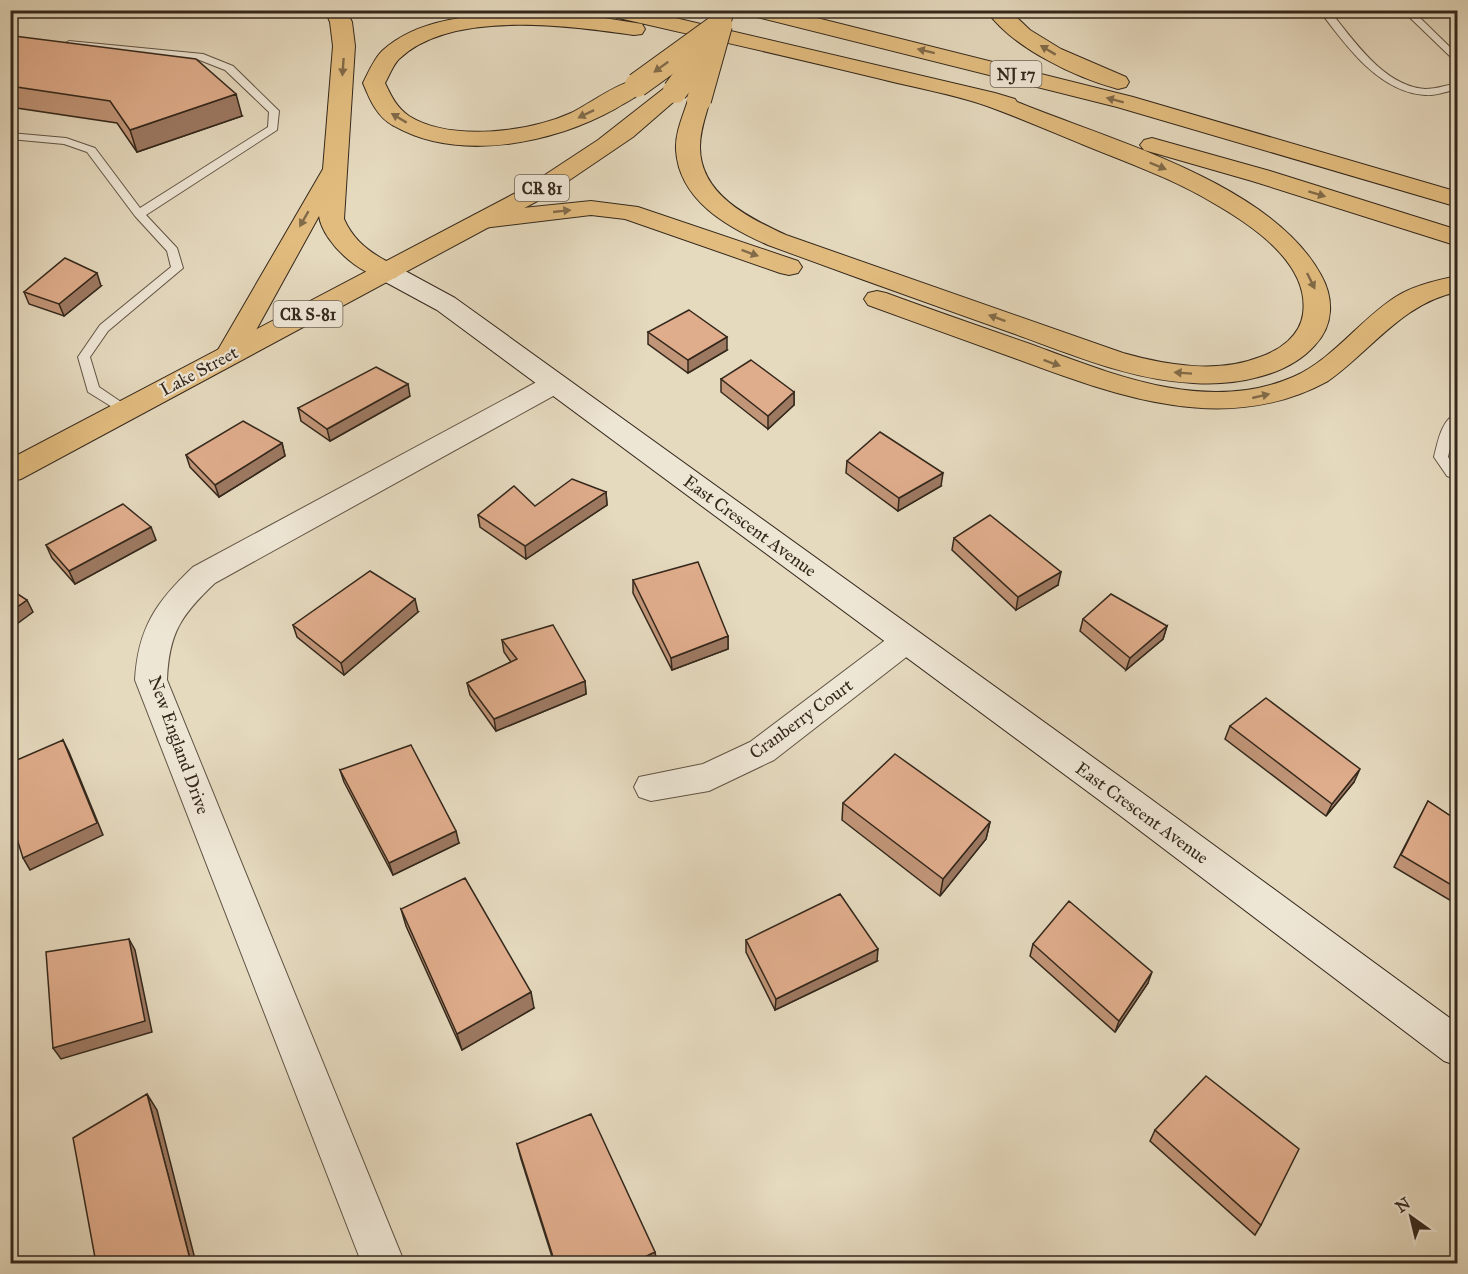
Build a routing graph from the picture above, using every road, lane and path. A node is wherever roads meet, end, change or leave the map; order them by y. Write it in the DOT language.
graph roads {
  1 [pos="334,10"];
  2 [pos="610,10"];
  3 [pos="757,10"];
  4 [pos="996,10"];
  5 [pos="1323,10"];
  6 [pos="1406,10"];
  7 [pos="722,17"];
  8 [pos="59,43"];
  9 [pos="815,56"];
  10 [pos="1458,61"];
  11 [pos="1458,86"];
  12 [pos="987,98"];
  13 [pos="10,136"];
  14 [pos="335,169"];
  15 [pos="1418,187"];
  16 [pos="1458,200"];
  17 [pos="139,214"];
  18 [pos="483,220"];
  19 [pos="1458,238"];
  20 [pos="387,272"];
  21 [pos="1458,284"];
  22 [pos="229,355"];
  23 [pos="554,384"];
  24 [pos="125,411"];
  25 [pos="1458,417"];
  26 [pos="10,472"];
  27 [pos="1458,476"];
  28 [pos="907,640"];
  29 [pos="651,787"];
  30 [pos="1458,1048"];
  31 [pos="384,1263"];
  1 -- 14 [label="main road, one-way"];
  2 -- 9 [label="main road, NJ 17"];
  15 -- 3 [label="main road, NJ 17, one-way"];
  15 -- 4 [label="main road, one-way"];
  5 -- 11 [label="lane"];
  6 -- 10 [label="lane"];
  7 -- 9 [label="main road, one-way, bridge"];
  12 -- 7 [label="main road, one-way, bridge"];
  7 -- 18 [label="main road, CR 81, bridge"];
  8 -- 17 [label="lane"];
  9 -- 12 [label="main road, NJ 17"];
  12 -- 19 [label="main road, NJ 17, one-way"];
  13 -- 17 [label="lane"];
  14 -- 20 [label="main road"];
  14 -- 22 [label="main road, one-way"];
  15 -- 16 [label="main road, NJ 17"];
  17 -- 24 [label="lane"];
  18 -- 20 [label="main road, CR 81"];
  18 -- 21 [label="main road, one-way"];
  20 -- 22 [label="main road, Lake Street / CR S-81"];
  20 -- 23 [label="street, East Crescent Avenue"];
  22 -- 24 [label="main road, Lake Street / CR S-81"];
  23 -- 28 [label="street, East Crescent Avenue"];
  23 -- 31 [label="street, New England Drive"];
  24 -- 26 [label="main road, Lake Street / CR S-81"];
  25 -- 27 [label="lane"];
  28 -- 29 [label="street, Cranberry Court"];
  28 -- 30 [label="street, East Crescent Avenue"];
}
